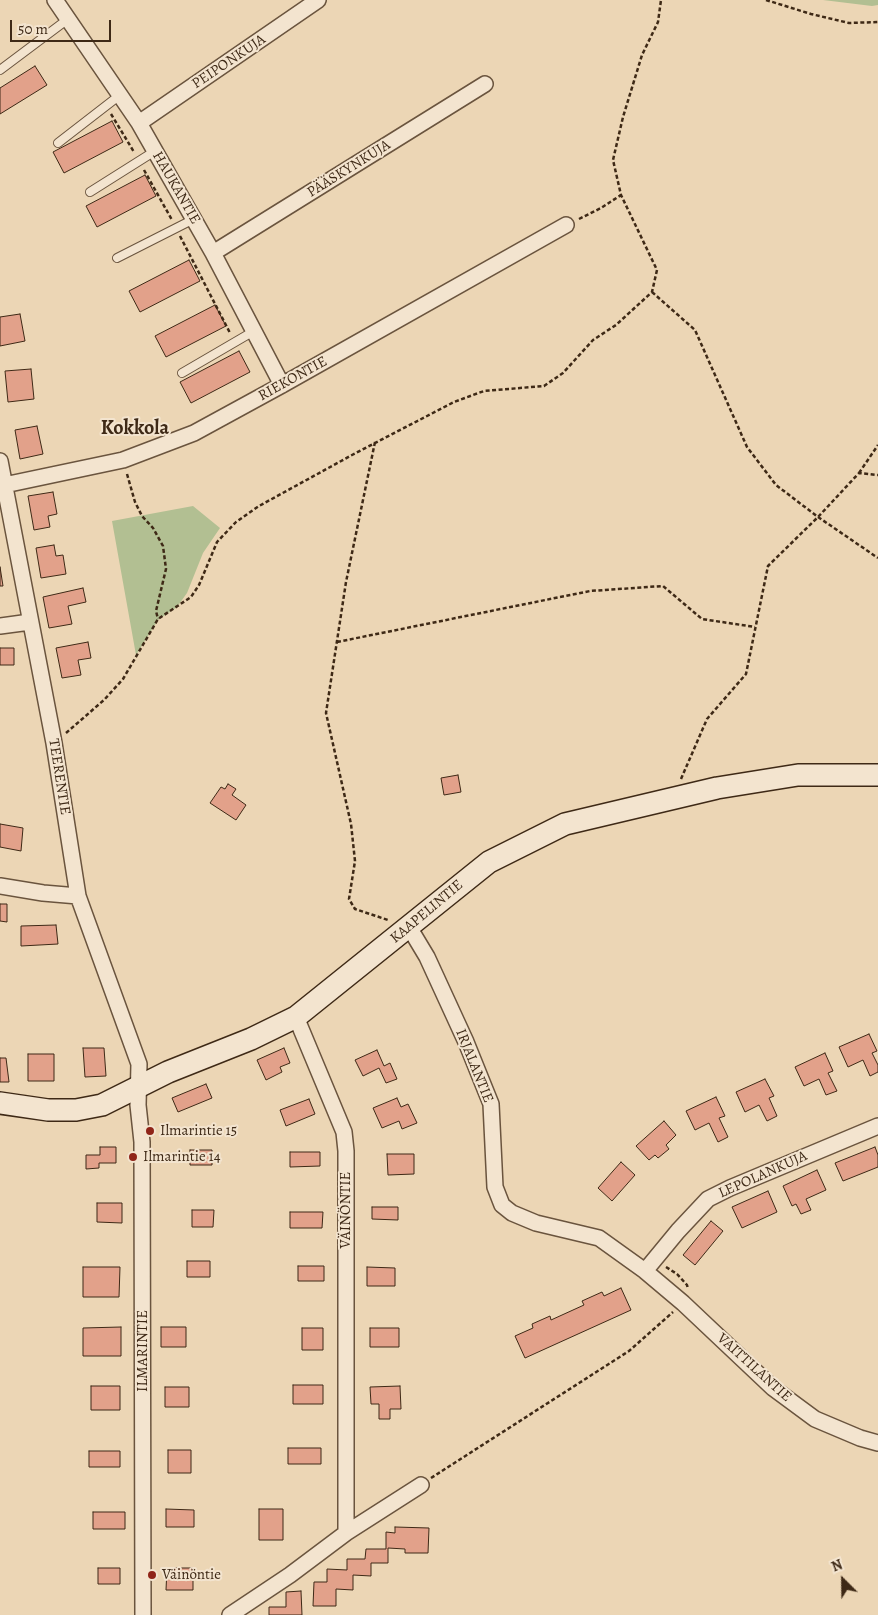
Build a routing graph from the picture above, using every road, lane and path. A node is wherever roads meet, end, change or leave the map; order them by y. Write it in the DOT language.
graph roads {
  1 [pos="56,0"];
  2 [pos="318,0"];
  3 [pos="661,0"];
  4 [pos="766,0"];
  5 [pos="68,19"];
  6 [pos="878,22"];
  7 [pos="0,70"];
  8 [pos="486,84"];
  9 [pos="120,95"];
  10 [pos="139,123"];
  11 [pos="58,143"];
  12 [pos="155,151"];
  13 [pos="90,192"];
  14 [pos="621,195"];
  15 [pos="194,219"];
  16 [pos="566,225"];
  17 [pos="213,253"];
  18 [pos="117,258"];
  19 [pos="652,292"];
  20 [pos="254,331"];
  21 [pos="182,373"];
  22 [pos="282,385"];
  23 [pos="375,442"];
  24 [pos="878,445"];
  25 [pos="123,460"];
  26 [pos="0,461"];
  27 [pos="859,473"];
  28 [pos="878,475"];
  29 [pos="2,486"];
  30 [pos="818,517"];
  31 [pos="878,558"];
  32 [pos="158,620"];
  33 [pos="30,622"];
  34 [pos="0,626"];
  35 [pos="755,627"];
  36 [pos="336,642"];
  37 [pos="54,743"];
  38 [pos="878,776"];
  39 [pos="672,799"];
  40 [pos="0,886"];
  41 [pos="78,896"];
  42 [pos="409,928"];
  43 [pos="296,1017"];
  44 [pos="138,1087"];
  45 [pos="0,1103"];
  46 [pos="878,1126"];
  47 [pos="649,1266"];
  48 [pos="683,1303"];
  49 [pos="878,1443"];
  50 [pos="422,1485"];
  51 [pos="346,1533"];
  52 [pos="143,1615"];
  53 [pos="230,1615"];
  1 -- 5 [label="street, HAUKANTIE"];
  2 -- 10 [label="street, PEIPONKUJA"];
  3 -- 14 [label="path"];
  4 -- 6 [label="path"];
  5 -- 7 [label="lane"];
  5 -- 9 [label="street, HAUKANTIE"];
  8 -- 17 [label="street, PÄÄSKYNKUJA"];
  9 -- 10 [label="street, HAUKANTIE"];
  9 -- 11 [label="lane"];
  10 -- 12 [label="street, HAUKANTIE"];
  12 -- 13 [label="lane"];
  12 -- 15 [label="street, HAUKANTIE"];
  14 -- 16 [label="path"];
  14 -- 19 [label="path"];
  15 -- 17 [label="street, HAUKANTIE"];
  15 -- 18 [label="lane"];
  16 -- 22 [label="street, RIEKONTIE"];
  17 -- 20 [label="street, HAUKANTIE"];
  19 -- 23 [label="path"];
  19 -- 30 [label="path"];
  20 -- 21 [label="lane"];
  20 -- 22 [label="street, HAUKANTIE"];
  22 -- 25 [label="street, RIEKONTIE"];
  23 -- 32 [label="path"];
  23 -- 36 [label="path"];
  24 -- 27 [label="path"];
  25 -- 29 [label="street, RIEKONTIE"];
  25 -- 32 [label="path"];
  26 -- 29 [label="street, TEERENTIE"];
  27 -- 28 [label="path"];
  27 -- 30 [label="path"];
  29 -- 33 [label="street, TEERENTIE"];
  30 -- 31 [label="path"];
  30 -- 35 [label="path"];
  32 -- 37 [label="path"];
  33 -- 34 [label="street"];
  33 -- 37 [label="street, TEERENTIE"];
  35 -- 36 [label="path"];
  35 -- 39 [label="path"];
  36 -- 42 [label="path"];
  37 -- 41 [label="street, TEERENTIE"];
  38 -- 39 [label="street, KAAPELINTIE"];
  39 -- 42 [label="street, KAAPELINTIE"];
  40 -- 41 [label="street"];
  41 -- 44 [label="street, TEERENTIE"];
  42 -- 43 [label="street, KAAPELINTIE"];
  42 -- 47 [label="street, IRJALANTIE"];
  43 -- 44 [label="street, KAAPELINTIE"];
  43 -- 51 [label="street, VÄINÖNTIE"];
  44 -- 45 [label="street, KAAPELINTIE"];
  44 -- 52 [label="street, ILMARINTIE"];
  46 -- 47 [label="street, LEPOLANKUJA"];
  47 -- 48 [label="street, VAITTILANTIE"];
  47 -- 48 [label="path"];
  48 -- 49 [label="street, VAITTILANTIE"];
  48 -- 50 [label="path"];
  50 -- 51 [label="street"];
  51 -- 53 [label="street"];
}
